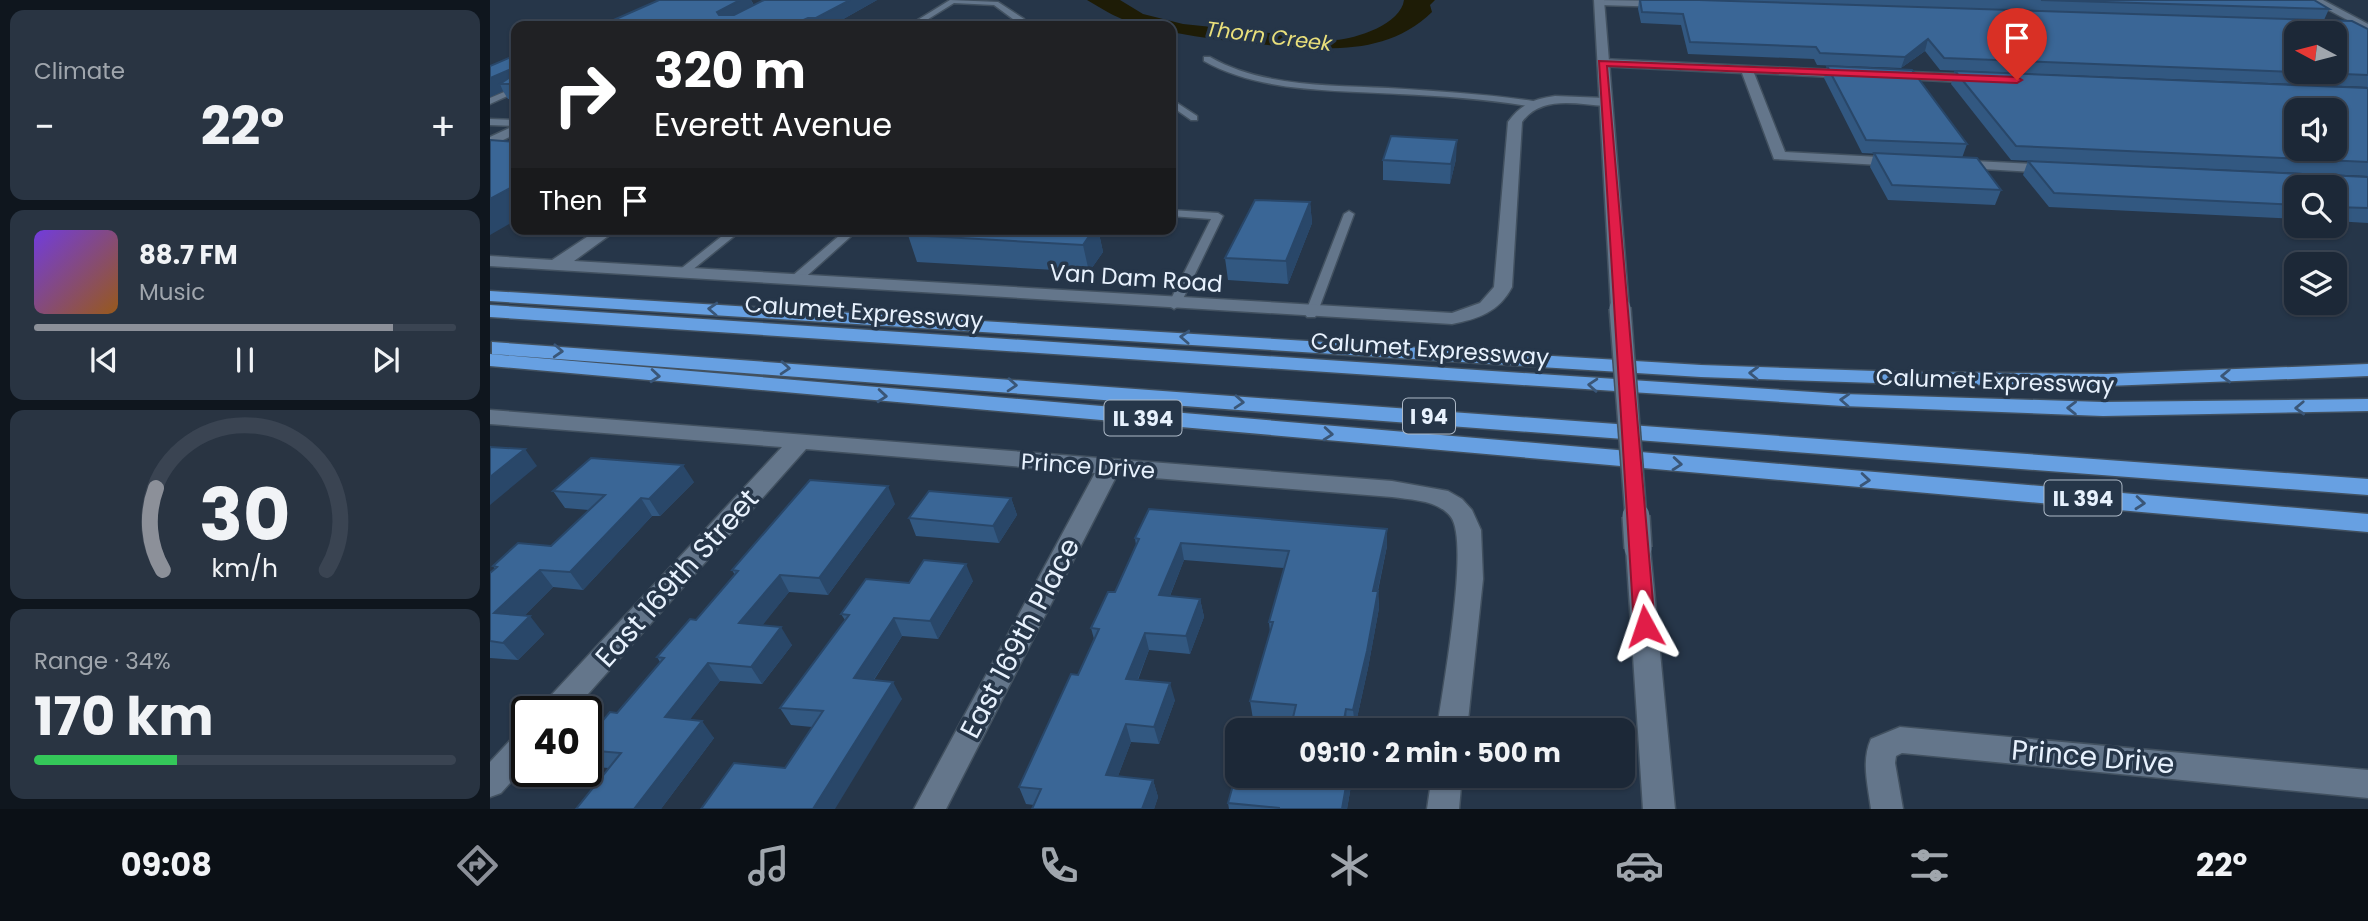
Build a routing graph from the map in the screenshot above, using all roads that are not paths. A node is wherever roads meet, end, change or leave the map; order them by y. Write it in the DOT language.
graph roads {
  1 [pos="2315,0"];
  2 [pos="1599,1"];
  3 [pos="1683,4"];
  4 [pos="920,21"];
  5 [pos="1021,21"];
  6 [pos="2347,27"];
  7 [pos="2367,28"];
  8 [pos="1207,60"];
  9 [pos="1602,63"];
  10 [pos="1747,69"];
  11 [pos="1995,79"];
  12 [pos="511,92"];
  13 [pos="490,102"];
  14 [pos="1605,102"];
  15 [pos="1533,104"];
  16 [pos="1176,105"];
  17 [pos="1194,117"];
  18 [pos="490,122"];
  19 [pos="511,123"];
  20 [pos="511,132"];
  21 [pos="490,142"];
  22 [pos="1916,163"];
  23 [pos="1943,164"];
  24 [pos="2067,170"];
  25 [pos="1176,213"];
  26 [pos="1349,214"];
  27 [pos="601,235"];
  28 [pos="730,235"];
  29 [pos="847,235"];
  30 [pos="490,261"];
  31 [pos="556,265"];
  32 [pos="682,273"];
  33 [pos="795,280"];
  34 [pos="490,296"];
  35 [pos="1174,305"];
  36 [pos="490,311"];
  37 [pos="1311,314"];
  38 [pos="490,348"];
  39 [pos="490,360"];
  40 [pos="2368,370"];
  41 [pos="2368,405"];
  42 [pos="491,418"];
  43 [pos="799,443"];
  44 [pos="1109,468"];
  45 [pos="2368,487"];
  46 [pos="2368,523"];
  47 [pos="569,696"];
  48 [pos="1453,718"];
  49 [pos="511,760"];
  50 [pos="490,783"];
  51 [pos="2368,784"];
  52 [pos="1445,788"];
  53 [pos="930,809"];
  54 [pos="1443,809"];
  55 [pos="1659,809"];
  56 [pos="1887,809"];
  1 -- 7 [label="street"];
  2 -- 3 [label="street"];
  2 -- 9 [label="street"];
  4 -- 5 [label="lane"];
  6 -- 7 [label="street"];
  8 -- 15 [label="lane"];
  9 -- 10 [label="street"];
  9 -- 14 [label="street"];
  10 -- 11 [label="street"];
  10 -- 22 [label="street"];
  12 -- 13 [label="lane"];
  14 -- 15 [label="street"];
  14 -- 55 [label="street, bridge"];
  15 -- 37 [label="street, Van Dam Road"];
  16 -- 17 [label="lane"];
  18 -- 19 [label="lane"];
  20 -- 21 [label="street"];
  23 -- 24 [label="street"];
  25 -- 35 [label="lane"];
  26 -- 37 [label="lane"];
  27 -- 31 [label="street"];
  28 -- 32 [label="lane"];
  29 -- 33 [label="lane"];
  30 -- 31 [label="street, Van Dam Road"];
  31 -- 32 [label="street, Van Dam Road"];
  32 -- 33 [label="street, Van Dam Road"];
  33 -- 35 [label="street, Van Dam Road"];
  40 -- 34 [label="highway, one-way"];
  35 -- 37 [label="street, Van Dam Road"];
  41 -- 36 [label="highway, Calumet Expressway, one-way"];
  38 -- 45 [label="highway, I 94, one-way"];
  39 -- 46 [label="highway, IL 394, one-way"];
  42 -- 43 [label="street, Prince Drive"];
  43 -- 44 [label="street, Prince Drive"];
  43 -- 47 [label="street, East 169th Street"];
  44 -- 48 [label="street, Prince Drive"];
  44 -- 53 [label="street, East 169th Place"];
  49 -- 50 [label="street"];
  51 -- 56 [label="street, Prince Drive"];
  52 -- 54 [label="street"];
}
